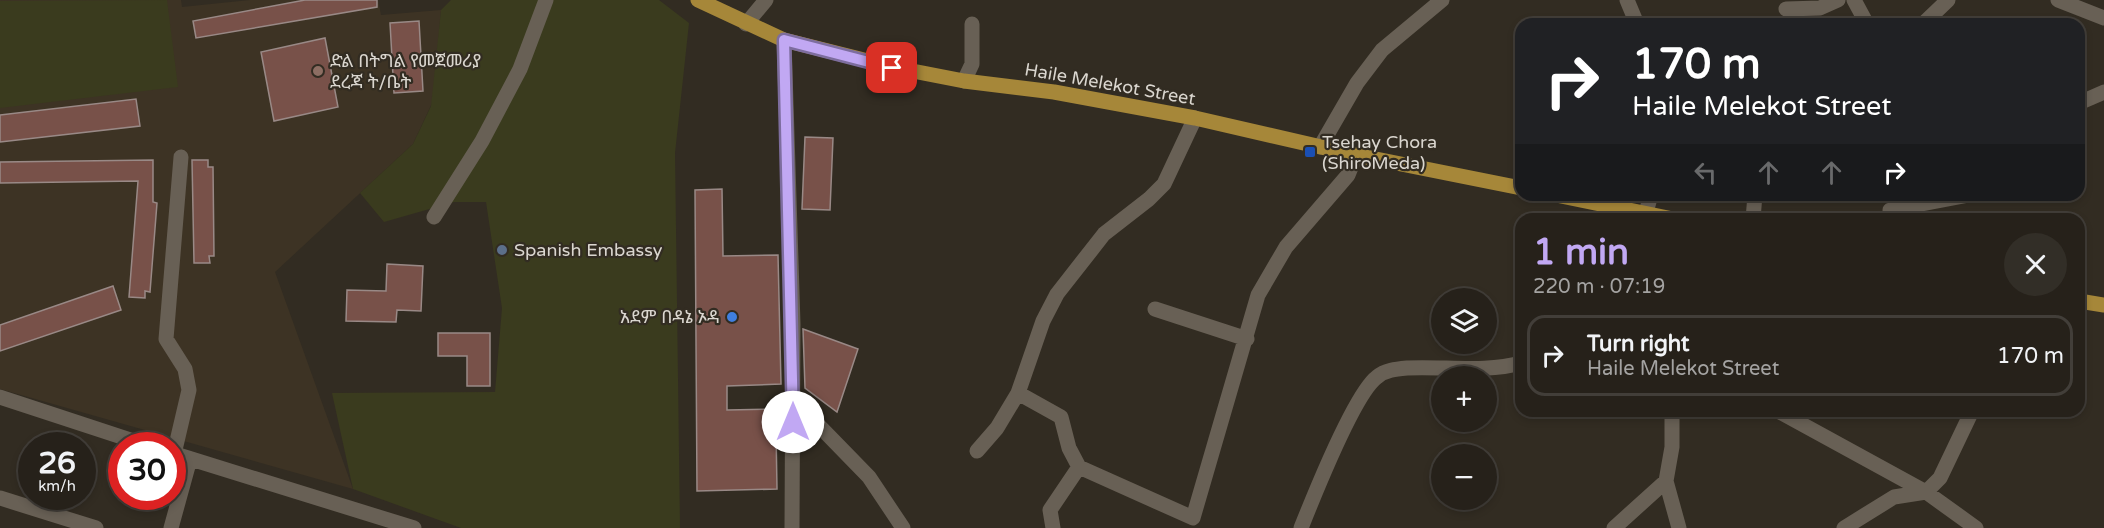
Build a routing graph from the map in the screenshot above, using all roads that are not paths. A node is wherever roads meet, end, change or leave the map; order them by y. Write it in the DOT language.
graph roads {
  1 [pos="546,0"];
  2 [pos="699,0"];
  3 [pos="766,0"];
  4 [pos="1442,0"];
  5 [pos="1626,0"];
  6 [pos="1838,0"];
  7 [pos="1854,0"];
  8 [pos="1948,0"];
  9 [pos="2058,0"];
  10 [pos="1786,9"];
  11 [pos="1634,18"];
  12 [pos="1864,18"];
  13 [pos="1929,18"];
  14 [pos="2104,18"];
  15 [pos="746,24"];
  16 [pos="972,24"];
  17 [pos="784,40"];
  18 [pos="964,81"];
  19 [pos="2104,92"];
  20 [pos="2085,100"];
  21 [pos="1195,118"];
  22 [pos="1320,147"];
  23 [pos="1356,155"];
  24 [pos="181,157"];
  25 [pos="1515,187"];
  26 [pos="1581,201"];
  27 [pos="1932,201"];
  28 [pos="1889,208"];
  29 [pos="1632,213"];
  30 [pos="434,217"];
  31 [pos="2085,303"];
  32 [pos="2104,305"];
  33 [pos="1155,309"];
  34 [pos="1247,339"];
  35 [pos="1515,364"];
  36 [pos="1018,393"];
  37 [pos="0,397"];
  38 [pos="793,399"];
  39 [pos="1672,417"];
  40 [pos="1790,417"];
  41 [pos="1969,417"];
  42 [pos="178,432"];
  43 [pos="108,433"];
  44 [pos="978,451"];
  45 [pos="186,458"];
  46 [pos="190,459"];
  47 [pos="1078,467"];
  48 [pos="1666,481"];
  49 [pos="1926,492"];
  50 [pos="0,498"];
  51 [pos="1192,523"];
  52 [pos="96,528"];
  53 [pos="171,528"];
  54 [pos="414,528"];
  55 [pos="792,528"];
  56 [pos="903,528"];
  57 [pos="1053,528"];
  58 [pos="1301,528"];
  59 [pos="1614,528"];
  60 [pos="1679,528"];
  61 [pos="1844,528"];
  62 [pos="1976,528"];
  1 -- 30 [label="street"];
  2 -- 15 [label="main road, Haile Melekot Street"];
  3 -- 15 [label="street"];
  4 -- 22 [label="street"];
  5 -- 11 [label="street"];
  6 -- 10 [label="street"];
  7 -- 12 [label="street"];
  8 -- 13 [label="street"];
  9 -- 14 [label="street"];
  15 -- 17 [label="main road, Haile Melekot Street"];
  16 -- 18 [label="street"];
  17 -- 18 [label="main road, Haile Melekot Street"];
  17 -- 38 [label="street"];
  18 -- 21 [label="main road, Haile Melekot Street"];
  19 -- 20 [label="street"];
  21 -- 22 [label="main road, Haile Melekot Street"];
  21 -- 36 [label="street"];
  22 -- 23 [label="main road, Haile Melekot Street"];
  23 -- 25 [label="main road, Haile Melekot Street"];
  23 -- 34 [label="street"];
  24 -- 42 [label="street"];
  26 -- 29 [label="main road"];
  27 -- 28 [label="street"];
  31 -- 32 [label="main road"];
  33 -- 34 [label="street"];
  34 -- 51 [label="street"];
  35 -- 58 [label="street"];
  36 -- 44 [label="street"];
  36 -- 47 [label="street"];
  37 -- 43 [label="street"];
  38 -- 55 [label="street"];
  38 -- 56 [label="street"];
  39 -- 48 [label="street"];
  40 -- 49 [label="street"];
  41 -- 49 [label="street"];
  45 -- 46 [label="street"];
  46 -- 53 [label="street"];
  46 -- 54 [label="street"];
  47 -- 51 [label="street"];
  47 -- 57 [label="street"];
  48 -- 59 [label="street"];
  48 -- 60 [label="street"];
  49 -- 61 [label="street"];
  49 -- 62 [label="street"];
  50 -- 52 [label="street"];
}
